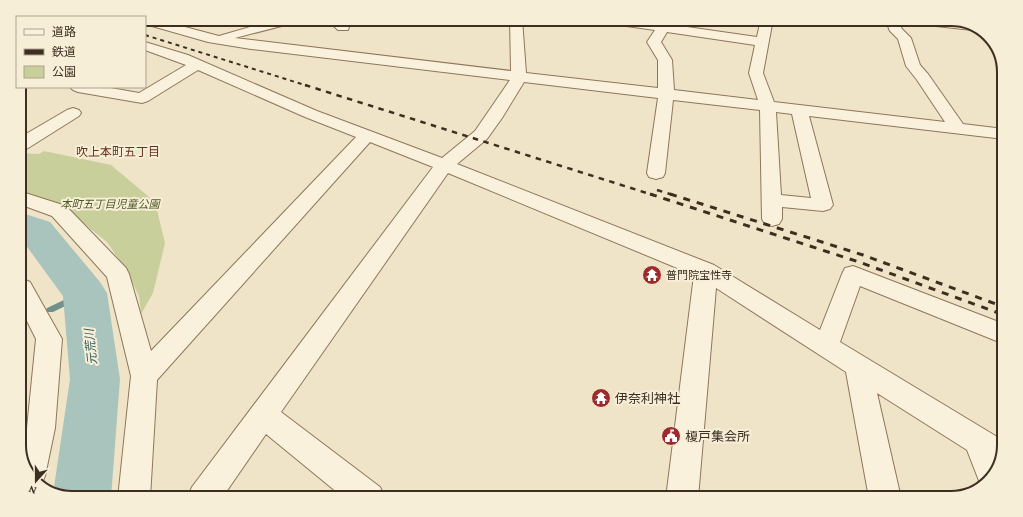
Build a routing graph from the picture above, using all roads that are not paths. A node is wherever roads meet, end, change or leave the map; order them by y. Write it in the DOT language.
graph roads {
  1 [pos="168,26"];
  2 [pos="288,26"];
  3 [pos="516,26"];
  4 [pos="659,26"];
  5 [pos="765,26"];
  6 [pos="894,26"];
  7 [pos="663,27"];
  8 [pos="218,39"];
  9 [pos="762,42"];
  10 [pos="146,46"];
  11 [pos="314,53"];
  12 [pos="197,64"];
  13 [pos="519,77"];
  14 [pos="84,88"];
  15 [pos="666,94"];
  16 [pos="768,107"];
  17 [pos="799,110"];
  18 [pos="73,113"];
  19 [pos="957,128"];
  20 [pos="997,133"];
  21 [pos="366,136"];
  22 [pos="26,142"];
  23 [pos="444,165"];
  24 [pos="656,173"];
  25 [pos="26,199"];
  26 [pos="771,200"];
  27 [pos="772,219"];
  28 [pos="706,271"];
  29 [pos="26,296"];
  30 [pos="997,331"];
  31 [pos="826,346"];
  32 [pos="858,366"];
  33 [pos="144,376"];
  34 [pos="263,415"];
  35 [pos="977,440"];
  36 [pos="996,453"];
  37 [pos="32,467"];
  38 [pos="989,470"];
  39 [pos="135,491"];
  40 [pos="208,491"];
  41 [pos="360,491"];
  42 [pos="683,491"];
  43 [pos="884,491"];
  1 -- 8 [label="street"];
  2 -- 8 [label="street"];
  2 -- 11 [label="street"];
  3 -- 13 [label="street"];
  4 -- 7 [label="street"];
  5 -- 9 [label="street"];
  6 -- 19 [label="street"];
  7 -- 9 [label="street"];
  7 -- 15 [label="street"];
  8 -- 11 [label="street"];
  9 -- 16 [label="street"];
  10 -- 12 [label="street"];
  11 -- 13 [label="street"];
  12 -- 14 [label="street"];
  12 -- 21 [label="street"];
  13 -- 15 [label="street"];
  13 -- 23 [label="street"];
  15 -- 16 [label="street"];
  15 -- 24 [label="street"];
  16 -- 17 [label="street"];
  16 -- 26 [label="street"];
  17 -- 19 [label="street"];
  17 -- 26 [label="street"];
  18 -- 22 [label="street"];
  19 -- 20 [label="street"];
  21 -- 23 [label="street"];
  21 -- 33 [label="street"];
  23 -- 28 [label="street"];
  23 -- 34 [label="street"];
  25 -- 33 [label="street"];
  26 -- 27 [label="street"];
  28 -- 31 [label="street"];
  28 -- 42 [label="street"];
  29 -- 37 [label="street"];
  30 -- 31 [label="street"];
  31 -- 32 [label="street"];
  32 -- 35 [label="street"];
  32 -- 43 [label="street"];
  33 -- 39 [label="street"];
  34 -- 40 [label="street"];
  34 -- 41 [label="street"];
  35 -- 36 [label="street"];
  35 -- 38 [label="street"];
}
